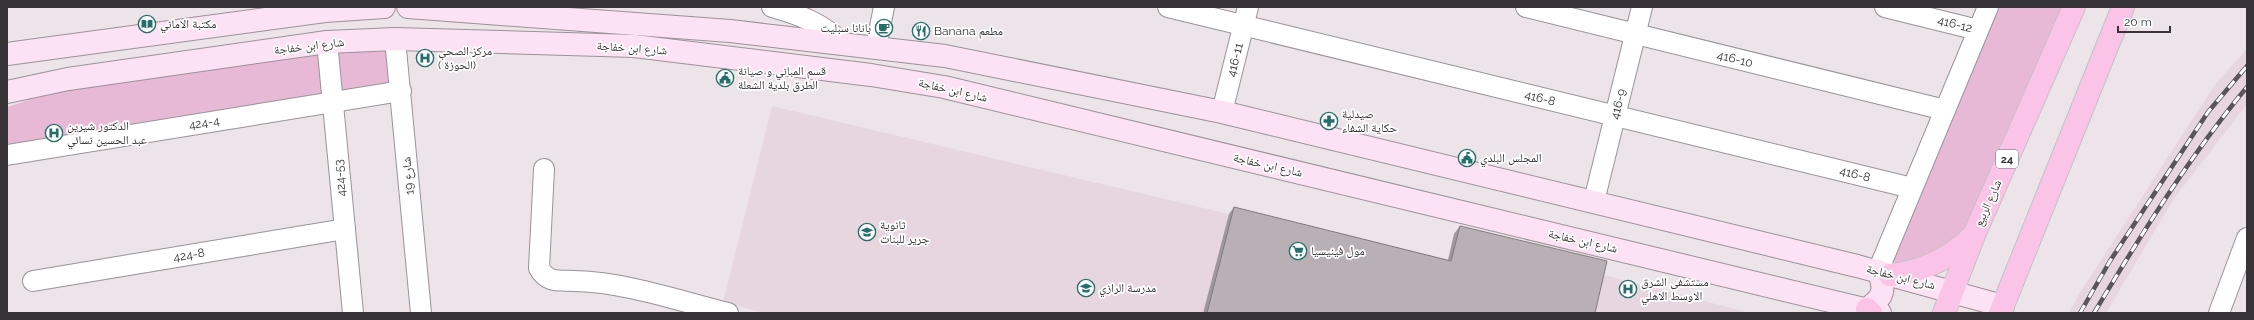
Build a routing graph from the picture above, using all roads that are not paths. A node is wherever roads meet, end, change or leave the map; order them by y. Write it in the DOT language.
graph roads {
  1 [pos="384,7"];
  2 [pos="408,7"];
  3 [pos="772,7"];
  4 [pos="884,7"];
  5 [pos="1168,7"];
  6 [pos="1526,7"];
  7 [pos="1642,7"];
  8 [pos="1885,7"];
  9 [pos="1988,7"];
  10 [pos="2074,7"];
  11 [pos="2123,7"];
  12 [pos="325,9"];
  13 [pos="1245,16"];
  14 [pos="1978,30"];
  15 [pos="1635,34"];
  16 [pos="396,39"];
  17 [pos="327,42"];
  18 [pos="843,44"];
  19 [pos="876,47"];
  20 [pos="7,54"];
  21 [pos="842,72"];
  22 [pos="400,90"];
  23 [pos="7,92"];
  24 [pos="333,102"];
  25 [pos="1945,110"];
  26 [pos="1222,112"];
  27 [pos="1615,116"];
  28 [pos="7,155"];
  29 [pos="544,169"];
  30 [pos="1912,188"];
  31 [pos="1594,201"];
  32 [pos="345,229"];
  33 [pos="1974,235"];
  34 [pos="2247,238"];
  35 [pos="1884,273"];
  36 [pos="33,280"];
  37 [pos="1952,290"];
  38 [pos="662,305"];
  39 [pos="2002,309"];
  40 [pos="1873,312"];
  41 [pos="352,313"];
  42 [pos="421,313"];
  43 [pos="728,313"];
  44 [pos="1944,313"];
  45 [pos="2219,313"];
  1 -- 12 [label="street"];
  2 -- 18 [label="street, شارع ابن خفاجة"];
  3 -- 18 [label="street"];
  4 -- 19 [label="street"];
  5 -- 13 [label="street, 416-8"];
  6 -- 15 [label="street, 416-10"];
  7 -- 15 [label="street, 416-9"];
  8 -- 14 [label="street, 416-12"];
  9 -- 14 [label="street"];
  10 -- 33 [label="main road, شارع الربيع / 24"];
  11 -- 39 [label="main road"];
  12 -- 20 [label="street"];
  13 -- 26 [label="street, 416-11"];
  13 -- 27 [label="street, 416-8"];
  14 -- 25 [label="street"];
  15 -- 25 [label="street, 416-10"];
  15 -- 27 [label="street, 416-9"];
  16 -- 17 [label="street, شارع ابن خفاجة"];
  16 -- 21 [label="street, شارع ابن خفاجة"];
  16 -- 22 [label="street, شارع 19"];
  17 -- 23 [label="street, شارع ابن خفاجة"];
  17 -- 24 [label="street, 424-53"];
  18 -- 19 [label="street, شارع ابن خفاجة"];
  18 -- 21 [label="street"];
  19 -- 26 [label="street, شارع ابن خفاجة"];
  21 -- 40 [label="street, شارع ابن خفاجة"];
  22 -- 24 [label="street, 424-4"];
  22 -- 42 [label="street, شارع 19"];
  24 -- 28 [label="street, 424-4"];
  24 -- 32 [label="street, 424-53"];
  25 -- 30 [label="street"];
  26 -- 31 [label="street, شارع ابن خفاجة"];
  27 -- 30 [label="street, 416-8"];
  27 -- 31 [label="street, 416-9"];
  29 -- 38 [label="street"];
  30 -- 35 [label="street"];
  31 -- 35 [label="street, شارع ابن خفاجة"];
  32 -- 36 [label="street, 424-8"];
  32 -- 41 [label="street, 424-53"];
  33 -- 35 [label="main road"];
  33 -- 37 [label="main road, شارع الربيع / 24"];
  34 -- 45 [label="street"];
  35 -- 37 [label="street, شارع ابن خفاجة"];
  35 -- 40 [label="street"];
  37 -- 39 [label="street, شارع ابن خفاجة"];
  37 -- 44 [label="main road, شارع الربيع / 24"];
  38 -- 43 [label="street"];
}
